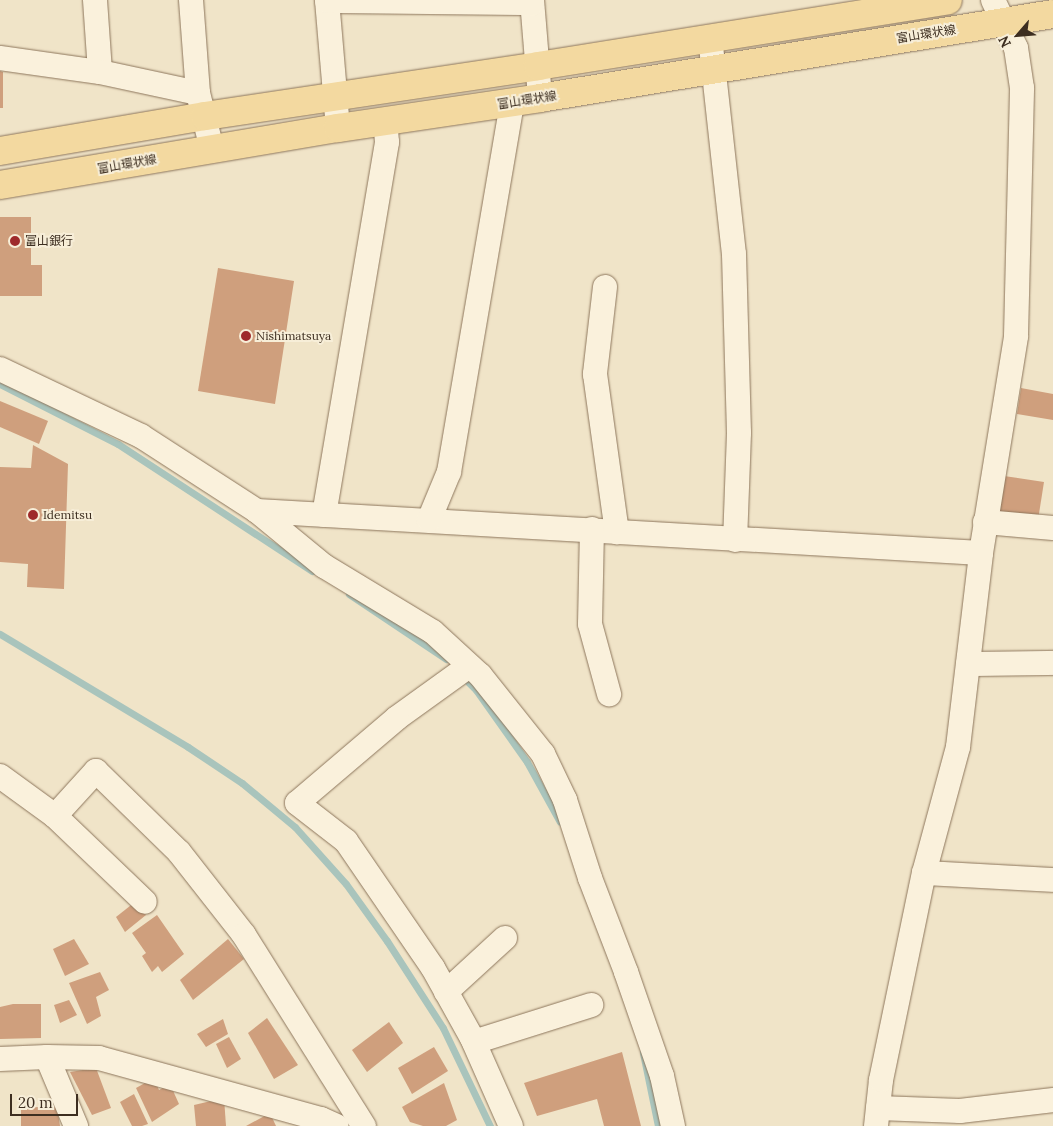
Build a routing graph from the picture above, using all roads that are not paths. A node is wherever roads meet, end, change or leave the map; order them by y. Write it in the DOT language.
graph roads {
  1 [pos="95,0"];
  2 [pos="191,0"];
  3 [pos="948,0"];
  4 [pos="327,1"];
  5 [pos="532,2"];
  6 [pos="998,11"];
  7 [pos="1053,14"];
  8 [pos="710,37"];
  9 [pos="0,58"];
  10 [pos="538,66"];
  11 [pos="714,69"];
  12 [pos="100,72"];
  13 [pos="334,98"];
  14 [pos="540,98"];
  15 [pos="512,102"];
  16 [pos="202,104"];
  17 [pos="385,121"];
  18 [pos="338,128"];
  19 [pos="212,149"];
  20 [pos="0,151"];
  21 [pos="0,185"];
  22 [pos="606,287"];
  23 [pos="0,369"];
  24 [pos="257,511"];
  25 [pos="324,515"];
  26 [pos="429,520"];
  27 [pos="985,522"];
  28 [pos="1053,528"];
  29 [pos="592,530"];
  30 [pos="617,532"];
  31 [pos="734,540"];
  32 [pos="981,553"];
  33 [pos="1053,663"];
  34 [pos="968,664"];
  35 [pos="463,670"];
  36 [pos="609,694"];
  37 [pos="0,776"];
  38 [pos="55,816"];
  39 [pos="924,873"];
  40 [pos="1053,880"];
  41 [pos="145,902"];
  42 [pos="505,938"];
  43 [pos="446,992"];
  44 [pos="591,1005"];
  45 [pos="474,1042"];
  46 [pos="47,1057"];
  47 [pos="0,1059"];
  48 [pos="1053,1100"];
  49 [pos="877,1117"];
  50 [pos="76,1126"];
  51 [pos="337,1126"];
  52 [pos="364,1126"];
  53 [pos="510,1126"];
  54 [pos="673,1126"];
  1 -- 12 [label="street"];
  2 -- 16 [label="street"];
  3 -- 8 [label="main road"];
  4 -- 5 [label="street"];
  4 -- 13 [label="street"];
  5 -- 10 [label="street"];
  6 -- 7 [label="main road, 富山環状線"];
  6 -- 11 [label="main road, 富山環状線"];
  6 -- 27 [label="street"];
  8 -- 10 [label="main road"];
  8 -- 11 [label="street"];
  9 -- 12 [label="street"];
  10 -- 13 [label="main road"];
  10 -- 14 [label="street"];
  11 -- 14 [label="main road, 富山環状線"];
  11 -- 31 [label="street"];
  12 -- 16 [label="street"];
  13 -- 16 [label="main road"];
  13 -- 18 [label="street"];
  14 -- 15 [label="main road, 富山環状線"];
  15 -- 17 [label="main road, 富山環状線"];
  15 -- 26 [label="street"];
  16 -- 19 [label="street"];
  16 -- 20 [label="main road"];
  17 -- 18 [label="main road, 富山環状線"];
  17 -- 25 [label="street"];
  18 -- 19 [label="main road, 富山環状線"];
  19 -- 21 [label="main road, 富山環状線"];
  22 -- 30 [label="street"];
  23 -- 24 [label="street"];
  24 -- 25 [label="street"];
  24 -- 35 [label="street"];
  25 -- 26 [label="street"];
  26 -- 29 [label="street"];
  27 -- 28 [label="street"];
  27 -- 32 [label="street"];
  29 -- 30 [label="street"];
  29 -- 36 [label="street"];
  30 -- 31 [label="street"];
  31 -- 32 [label="street"];
  32 -- 34 [label="street"];
  33 -- 34 [label="street"];
  34 -- 39 [label="street"];
  35 -- 43 [label="street"];
  35 -- 54 [label="street"];
  37 -- 38 [label="street"];
  38 -- 41 [label="street"];
  38 -- 52 [label="street"];
  39 -- 40 [label="street"];
  39 -- 49 [label="street"];
  42 -- 43 [label="street"];
  43 -- 45 [label="street"];
  44 -- 45 [label="street"];
  45 -- 53 [label="street"];
  46 -- 47 [label="street"];
  46 -- 50 [label="street"];
  46 -- 51 [label="street"];
  48 -- 49 [label="street"];
}
